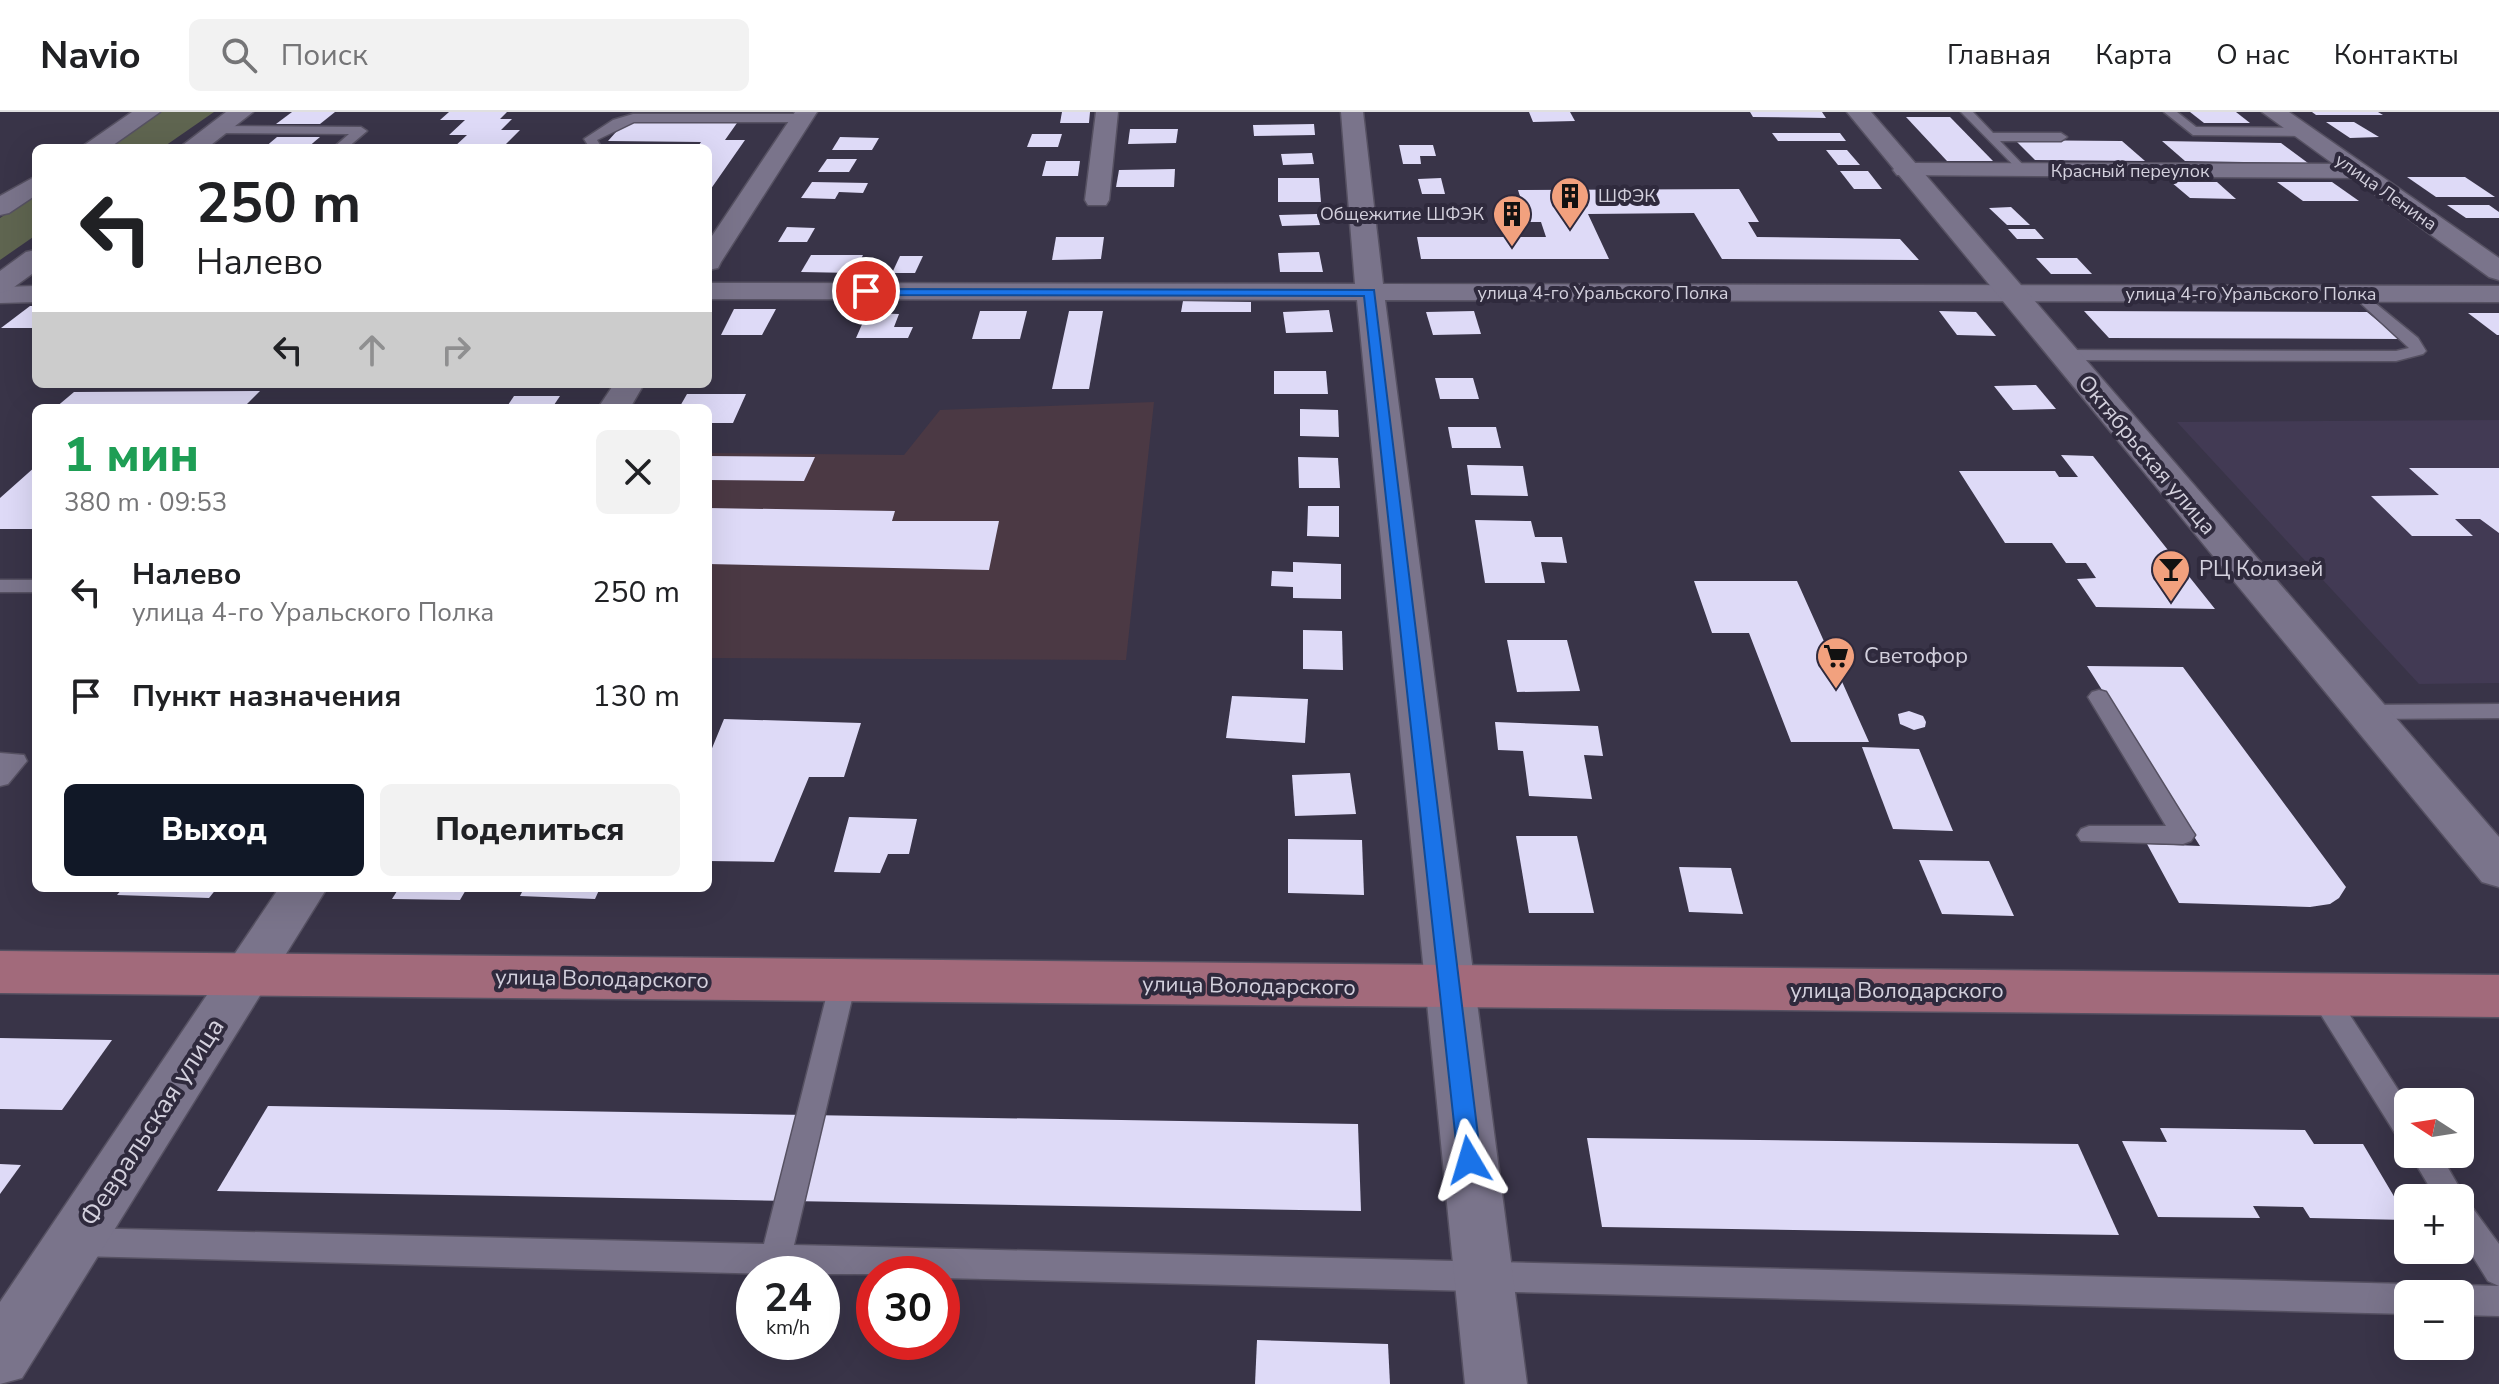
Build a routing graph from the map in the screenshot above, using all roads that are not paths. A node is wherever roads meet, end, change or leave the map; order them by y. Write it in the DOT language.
graph roads {
  1 [pos="148,112"];
  2 [pos="241,112"];
  3 [pos="1107,112"];
  4 [pos="1352,112"];
  5 [pos="1859,112"];
  6 [pos="1967,112"];
  7 [pos="2170,112"];
  8 [pos="2274,112"];
  9 [pos="804,115"];
  10 [pos="216,130"];
  11 [pos="2302,132"];
  12 [pos="1990,137"];
  13 [pos="2061,137"];
  14 [pos="98,144"];
  15 [pos="197,144"];
  16 [pos="344,144"];
  17 [pos="593,144"];
  18 [pos="1905,170"];
  19 [pos="2022,170"];
  20 [pos="2356,171"];
  21 [pos="32,187"];
  22 [pos="1097,200"];
  23 [pos="0,207"];
  24 [pos="712,256"];
  25 [pos="32,261"];
  26 [pos="2499,271"];
  27 [pos="0,284"];
  28 [pos="712,291"];
  29 [pos="1370,292"];
  30 [pos="2009,293"];
  31 [pos="32,294"];
  32 [pos="2359,294"];
  33 [pos="2499,294"];
  34 [pos="0,295"];
  35 [pos="2061,355"];
  36 [pos="0,586"];
  37 [pos="32,586"];
  38 [pos="2099,697"];
  39 [pos="2499,711"];
  40 [pos="2365,712"];
  41 [pos="0,761"];
  42 [pos="0,778"];
  43 [pos="2089,835"];
  44 [pos="2499,869"];
  45 [pos="301,892"];
  46 [pos="0,972"];
  47 [pos="247,976"];
  48 [pos="843,982"];
  49 [pos="1449,988"];
  50 [pos="2322,994"];
  51 [pos="2499,996"];
  52 [pos="2394,1107"];
  53 [pos="2474,1232"];
  54 [pos="74,1242"];
  55 [pos="776,1256"];
  56 [pos="736,1260"];
  57 [pos="840,1262"];
  58 [pos="2499,1271"];
  59 [pos="1483,1275"];
  60 [pos="2394,1299"];
  61 [pos="2474,1300"];
  62 [pos="2499,1301"];
  63 [pos="0,1356"];
  64 [pos="1496,1384"];
  1 -- 14 [label="street"];
  2 -- 10 [label="street"];
  3 -- 22 [label="street"];
  4 -- 29 [label="street"];
  5 -- 18 [label="street, Октябрьская улица"];
  6 -- 12 [label="lane"];
  7 -- 11 [label="lane"];
  8 -- 11 [label="street, улица Ленина"];
  9 -- 17 [label="lane"];
  9 -- 24 [label="street"];
  10 -- 15 [label="street"];
  10 -- 16 [label="lane"];
  11 -- 20 [label="street, улица Ленина"];
  12 -- 13 [label="lane"];
  12 -- 19 [label="lane"];
  18 -- 19 [label="street, Красный переулок"];
  18 -- 30 [label="street, Октябрьская улица"];
  19 -- 20 [label="street, Красный переулок"];
  20 -- 26 [label="street, улица Ленина"];
  21 -- 23 [label="street"];
  25 -- 27 [label="street"];
  28 -- 29 [label="street, улица 4-го Уральского Полка"];
  29 -- 30 [label="street, улица 4-го Уральского Полка"];
  29 -- 49 [label="street"];
  30 -- 32 [label="street, улица 4-го Уральского Полка"];
  30 -- 35 [label="street, Октябрьская улица"];
  31 -- 34 [label="street"];
  32 -- 33 [label="street, улица 4-го Уральского Полка"];
  32 -- 35 [label="lane"];
  35 -- 40 [label="street, Октябрьская улица"];
  36 -- 37 [label="lane"];
  38 -- 43 [label="lane"];
  39 -- 40 [label="lane"];
  40 -- 44 [label="street, Октябрьская улица"];
  41 -- 42 [label="lane"];
  45 -- 47 [label="street, Февральская улица"];
  46 -- 47 [label="main road, улица Володарского"];
  47 -- 48 [label="main road, улица Володарского"];
  47 -- 54 [label="street, Февральская улица"];
  48 -- 49 [label="main road, улица Володарского"];
  48 -- 55 [label="lane"];
  49 -- 50 [label="main road, улица Володарского"];
  49 -- 59 [label="street"];
  50 -- 51 [label="main road, улица Володарского"];
  50 -- 52 [label="lane"];
  53 -- 58 [label="lane"];
  54 -- 56 [label="lane"];
  54 -- 63 [label="street, Февральская улица"];
  57 -- 59 [label="lane"];
  59 -- 60 [label="lane"];
  59 -- 64 [label="street"];
  61 -- 62 [label="lane"];
}
